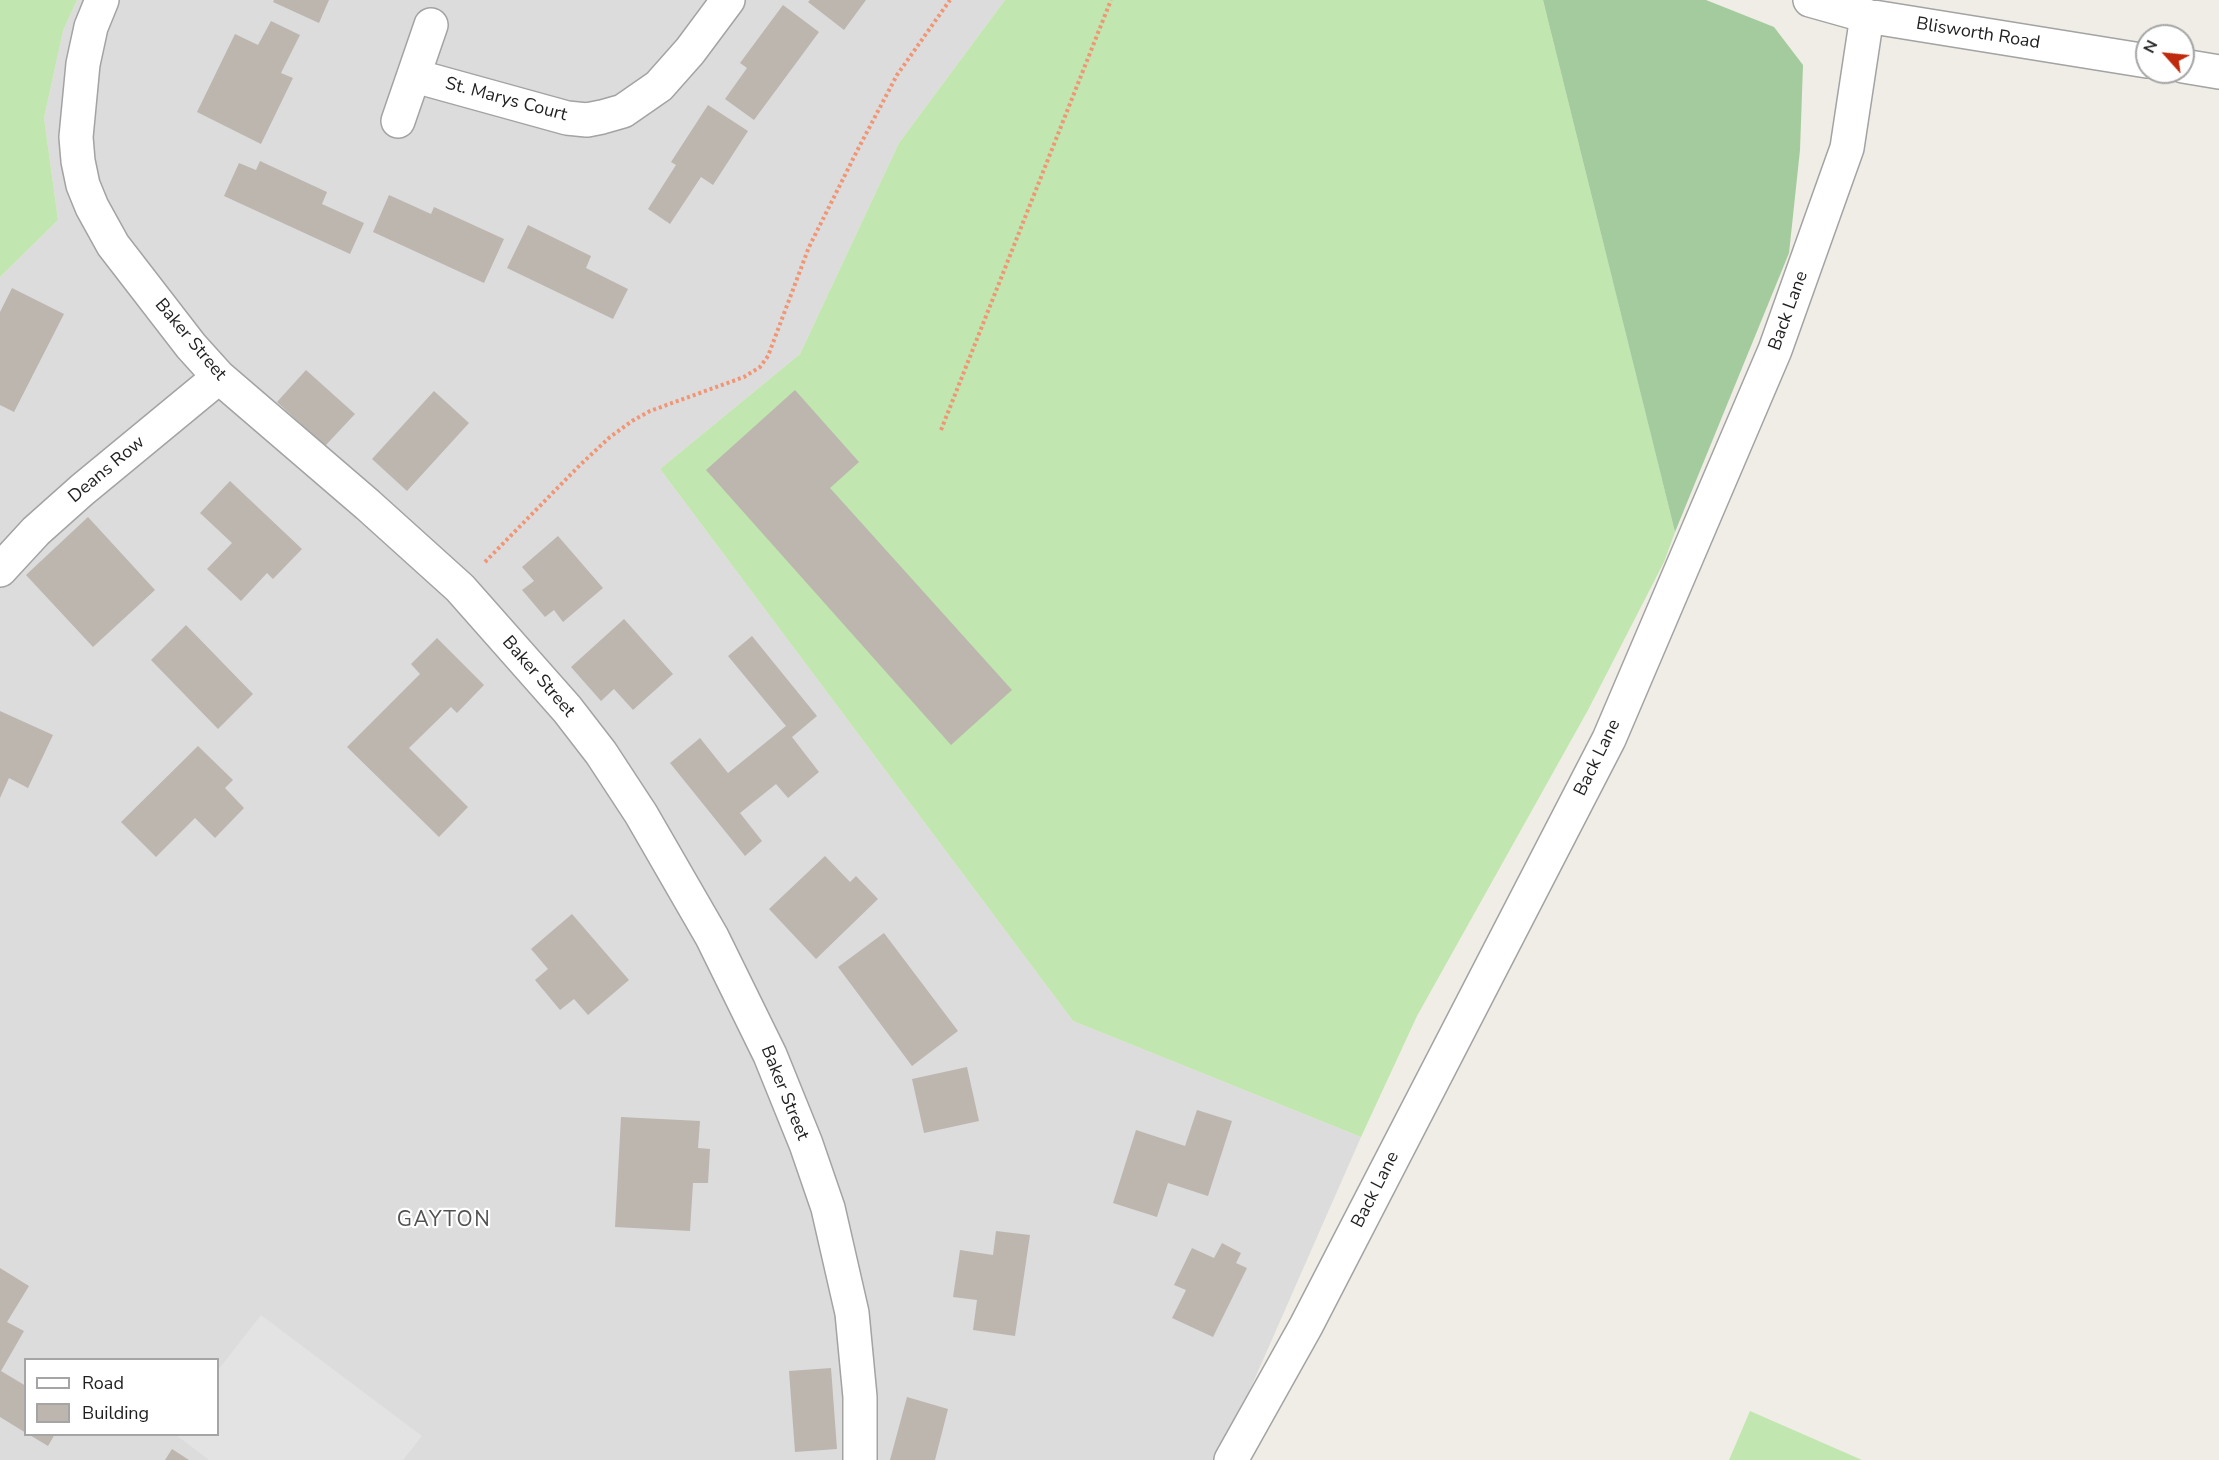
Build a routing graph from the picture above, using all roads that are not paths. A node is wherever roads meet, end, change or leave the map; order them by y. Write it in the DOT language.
graph roads {
  1 [pos="102,0"];
  2 [pos="728,0"];
  3 [pos="1810,0"];
  4 [pos="1867,16"];
  5 [pos="431,25"];
  6 [pos="2135,59"];
  7 [pos="2195,68"];
  8 [pos="2219,72"];
  9 [pos="415,76"];
  10 [pos="398,122"];
  11 [pos="219,377"];
  12 [pos="0,570"];
  13 [pos="860,1460"];
  14 [pos="1231,1460"];
  1 -- 11 [label="street, Baker Street"];
  2 -- 9 [label="street, St. Marys Court"];
  3 -- 4 [label="street, Blisworth Road"];
  4 -- 6 [label="street, Blisworth Road"];
  4 -- 14 [label="street, Back Lane"];
  5 -- 9 [label="street"];
  7 -- 8 [label="street"];
  9 -- 10 [label="street"];
  11 -- 12 [label="street, Deans Row"];
  11 -- 13 [label="street, Baker Street"];
}
